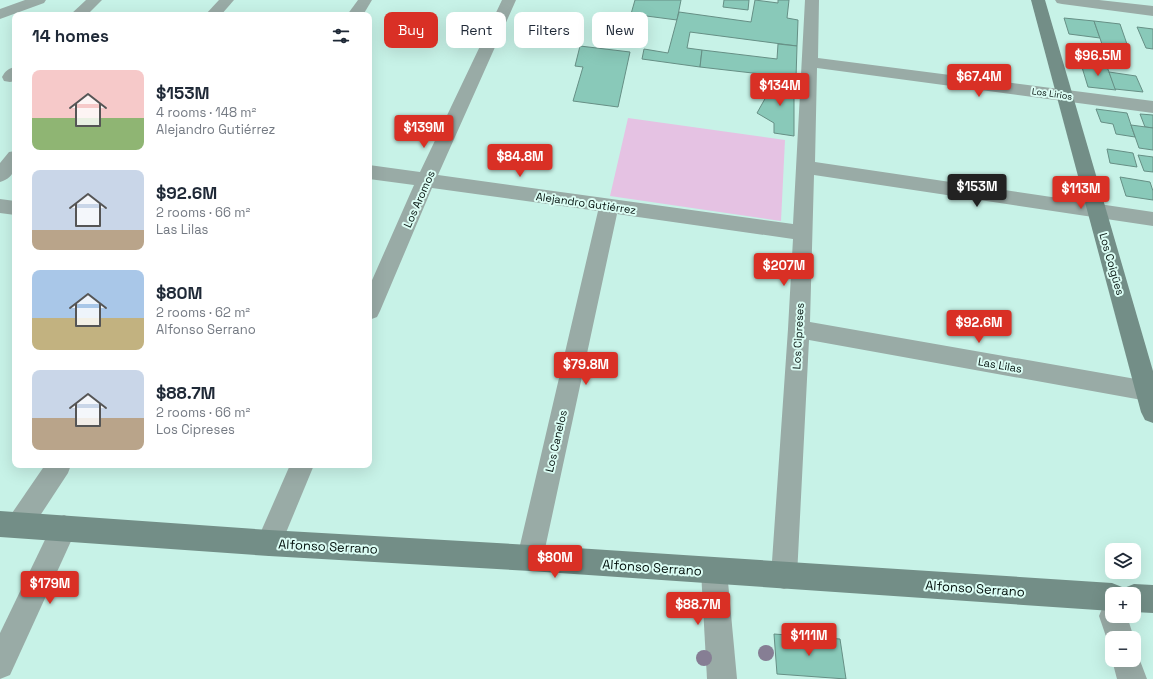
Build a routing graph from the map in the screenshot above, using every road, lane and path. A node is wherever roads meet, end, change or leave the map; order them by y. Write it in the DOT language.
graph roads {
  1 [pos="39,0"];
  2 [pos="95,0"];
  3 [pos="227,0"];
  4 [pos="365,0"];
  5 [pos="510,0"];
  6 [pos="812,0"];
  7 [pos="1038,0"];
  8 [pos="1062,0"];
  9 [pos="1153,11"];
  10 [pos="81,12"];
  11 [pos="216,12"];
  12 [pos="357,12"];
  13 [pos="0,14"];
  14 [pos="809,62"];
  15 [pos="1064,95"];
  16 [pos="1153,107"];
  17 [pos="12,161"];
  18 [pos="806,167"];
  19 [pos="372,172"];
  20 [pos="0,175"];
  21 [pos="426,180"];
  22 [pos="0,206"];
  23 [pos="609,206"];
  24 [pos="12,208"];
  25 [pos="1097,210"];
  26 [pos="1153,219"];
  27 [pos="803,233"];
  28 [pos="372,304"];
  29 [pos="799,329"];
  30 [pos="1150,392"];
  31 [pos="1153,412"];
  32 [pos="56,468"];
  33 [pos="301,468"];
  34 [pos="9,524"];
  35 [pos="64,528"];
  36 [pos="269,543"];
  37 [pos="530,558"];
  38 [pos="714,571"];
  39 [pos="784,576"];
  40 [pos="1141,598"];
  41 [pos="1153,599"];
  42 [pos="1105,605"];
  43 [pos="0,665"];
  44 [pos="1128,667"];
  45 [pos="722,679"];
  46 [pos="1132,679"];
  1 -- 13 [label="street"];
  2 -- 10 [label="street"];
  3 -- 11 [label="street"];
  4 -- 12 [label="street"];
  5 -- 21 [label="street, Los Aromos"];
  6 -- 14 [label="street, Los Cipreses"];
  7 -- 15 [label="street, Los Coigües"];
  8 -- 9 [label="street"];
  14 -- 15 [label="street, Los Lirios"];
  14 -- 18 [label="street, Los Cipreses"];
  15 -- 16 [label="street, Los Lirios"];
  15 -- 25 [label="street, Los Coigües"];
  17 -- 20 [label="street"];
  18 -- 25 [label="street"];
  18 -- 27 [label="street, Los Cipreses"];
  19 -- 21 [label="street, Alejandro Gutiérrez"];
  21 -- 23 [label="street, Alejandro Gutiérrez"];
  21 -- 28 [label="street, Los Aromos"];
  22 -- 24 [label="street"];
  23 -- 27 [label="street, Alejandro Gutiérrez"];
  23 -- 37 [label="street, Los Canelos"];
  25 -- 26 [label="street"];
  25 -- 30 [label="street, Los Coigües"];
  27 -- 29 [label="street, Los Cipreses"];
  29 -- 30 [label="street, Las Lilas"];
  29 -- 39 [label="street, Los Cipreses"];
  30 -- 31 [label="street, Los Coigües"];
  32 -- 34 [label="street"];
  33 -- 36 [label="street"];
  34 -- 35 [label="street, Alfonso Serrano"];
  35 -- 36 [label="street, Alfonso Serrano"];
  35 -- 43 [label="street"];
  36 -- 37 [label="street, Alfonso Serrano"];
  37 -- 38 [label="street, Alfonso Serrano"];
  38 -- 39 [label="street, Alfonso Serrano"];
  38 -- 45 [label="street"];
  39 -- 42 [label="street, Alfonso Serrano"];
  40 -- 41 [label="street"];
  44 -- 46 [label="street"];
}
